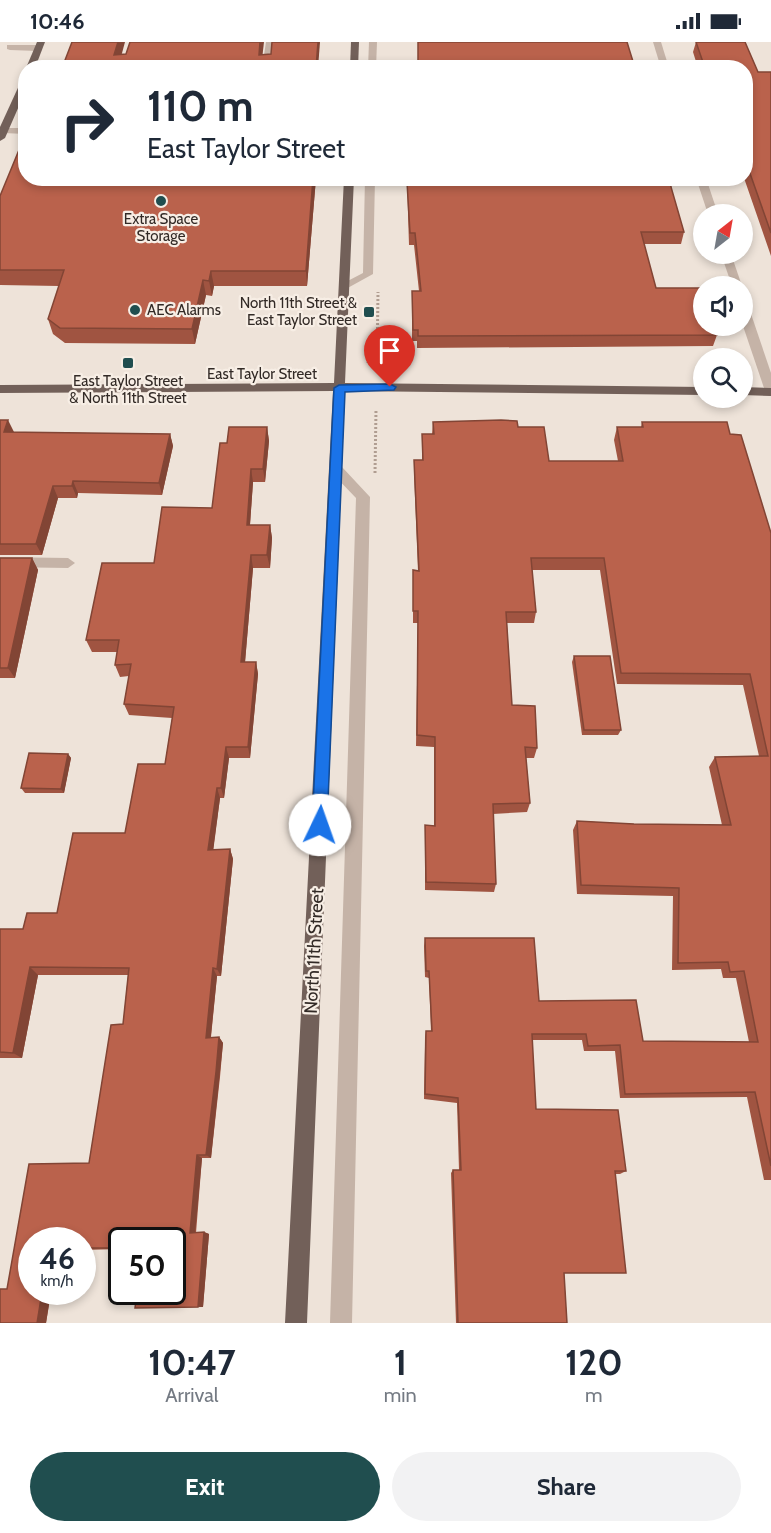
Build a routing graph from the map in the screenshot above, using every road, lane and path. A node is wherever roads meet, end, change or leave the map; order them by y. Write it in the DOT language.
graph roads {
  1 [pos="270,42"];
  2 [pos="355,42"];
  3 [pos="373,42"];
  4 [pos="657,42"];
  5 [pos="40,45"];
  6 [pos="10,47"];
  7 [pos="33,60"];
  8 [pos="267,60"];
  9 [pos="354,60"];
  10 [pos="372,60"];
  11 [pos="663,60"];
  12 [pos="18,97"];
  13 [pos="18,132"];
  14 [pos="2,134"];
  15 [pos="349,186"];
  16 [pos="370,186"];
  17 [pos="704,186"];
  18 [pos="710,204"];
  19 [pos="368,274"];
  20 [pos="344,287"];
  21 [pos="752,336"];
  22 [pos="376,357"];
  23 [pos="339,388"];
  24 [pos="0,389"];
  25 [pos="693,391"];
  26 [pos="753,391"];
  27 [pos="771,392"];
  28 [pos="375,428"];
  29 [pos="337,470"];
  30 [pos="363,497"];
  31 [pos="0,562"];
  32 [pos="68,563"];
  33 [pos="296,1323"];
  34 [pos="341,1323"];
  1 -- 8 [label="street"];
  2 -- 9 [label="main road"];
  3 -- 10 [label="street"];
  4 -- 11 [label="street"];
  5 -- 6 [label="street"];
  5 -- 7 [label="main road"];
  12 -- 14 [label="main road"];
  13 -- 14 [label="street"];
  15 -- 20 [label="main road, North 11th Street"];
  16 -- 19 [label="street"];
  17 -- 18 [label="street"];
  19 -- 20 [label="street"];
  19 -- 22 [label="path"];
  20 -- 23 [label="main road, North 11th Street"];
  21 -- 27 [label="street"];
  23 -- 24 [label="main road, East Taylor Street"];
  23 -- 25 [label="main road, East Taylor Street"];
  23 -- 29 [label="main road, North 11th Street"];
  26 -- 27 [label="main road"];
  28 -- 30 [label="path"];
  29 -- 30 [label="street"];
  29 -- 33 [label="main road, North 11th Street"];
  30 -- 34 [label="street, North 11th Street"];
  31 -- 32 [label="street"];
}
